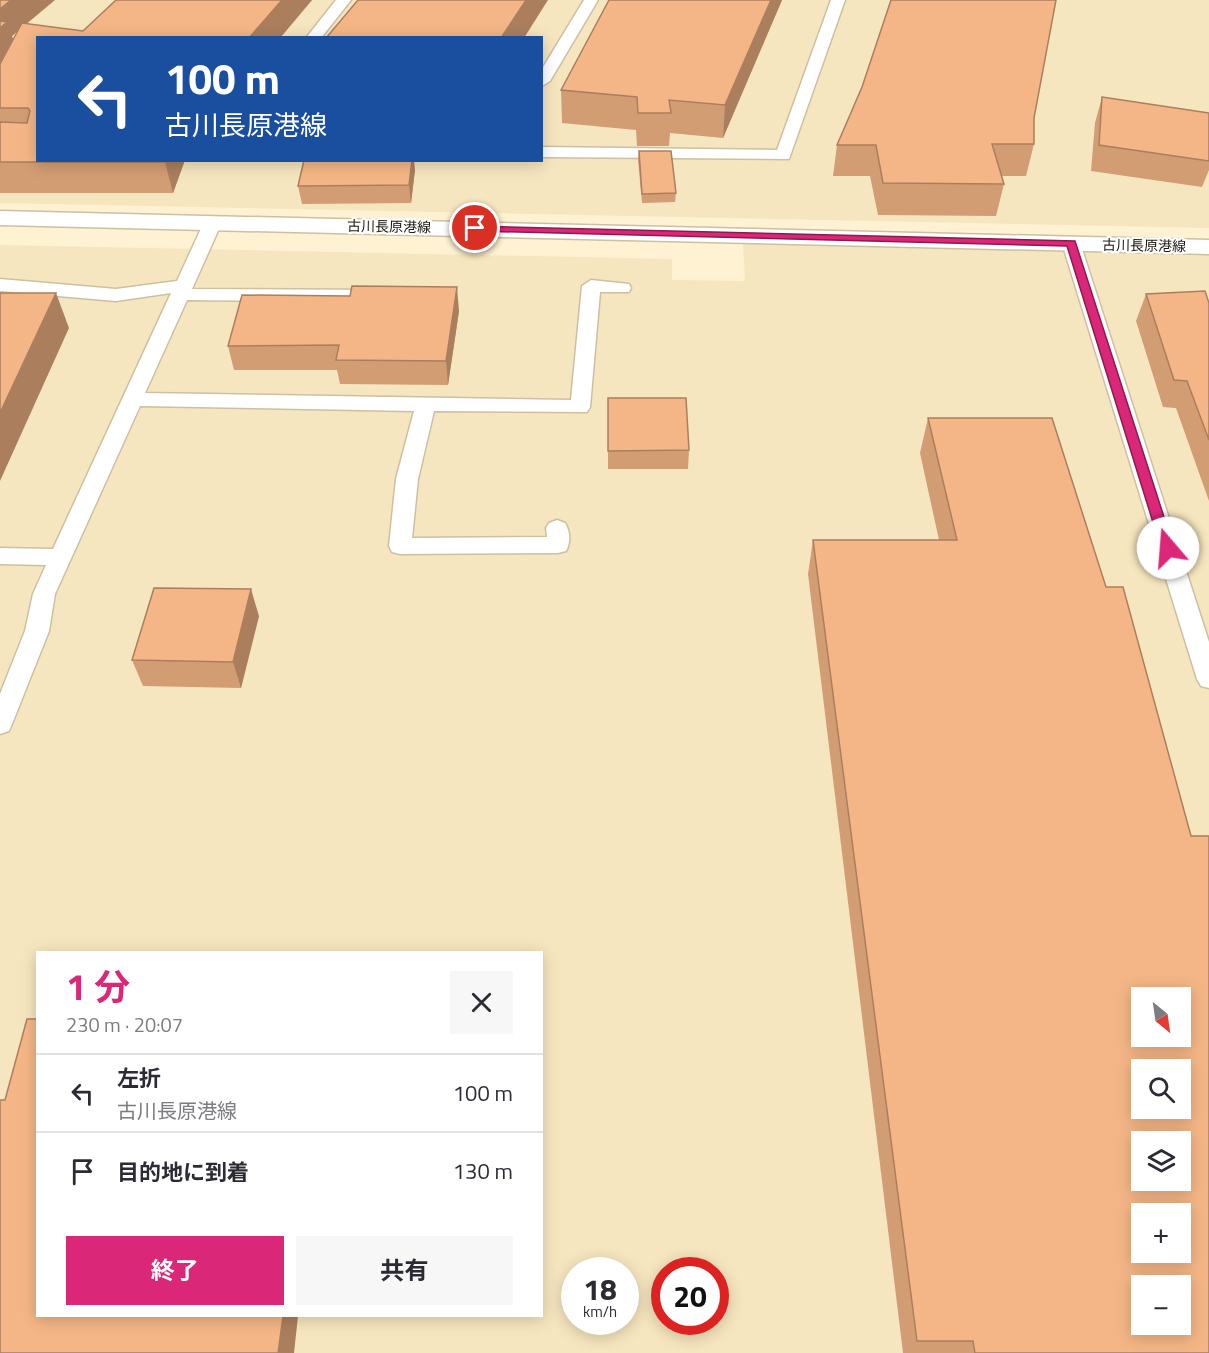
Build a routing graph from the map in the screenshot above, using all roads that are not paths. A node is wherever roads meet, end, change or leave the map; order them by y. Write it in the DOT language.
graph roads {
  1 [pos="344,0"];
  2 [pos="591,0"];
  3 [pos="838,0"];
  4 [pos="315,36"];
  5 [pos="543,79"];
  6 [pos="543,152"];
  7 [pos="0,218"];
  8 [pos="213,222"];
  9 [pos="1071,243"];
  10 [pos="1209,247"];
  11 [pos="0,285"];
  12 [pos="622,288"];
  13 [pos="182,290"];
  14 [pos="403,296"];
  15 [pos="132,399"];
  16 [pos="426,403"];
  17 [pos="557,528"];
  18 [pos="0,556"];
  19 [pos="60,557"];
  20 [pos="1209,679"];
  21 [pos="0,724"];
  1 -- 4 [label="lane"];
  2 -- 5 [label="lane"];
  3 -- 6 [label="lane"];
  7 -- 8 [label="main road, 古川長原港線"];
  8 -- 9 [label="main road, 古川長原港線"];
  8 -- 13 [label="lane"];
  9 -- 10 [label="main road, 古川長原港線"];
  9 -- 20 [label="lane"];
  11 -- 13 [label="lane"];
  12 -- 16 [label="lane"];
  13 -- 14 [label="lane"];
  13 -- 15 [label="lane"];
  15 -- 16 [label="lane"];
  15 -- 19 [label="lane"];
  16 -- 17 [label="lane"];
  18 -- 19 [label="lane"];
  19 -- 21 [label="lane"];
}
